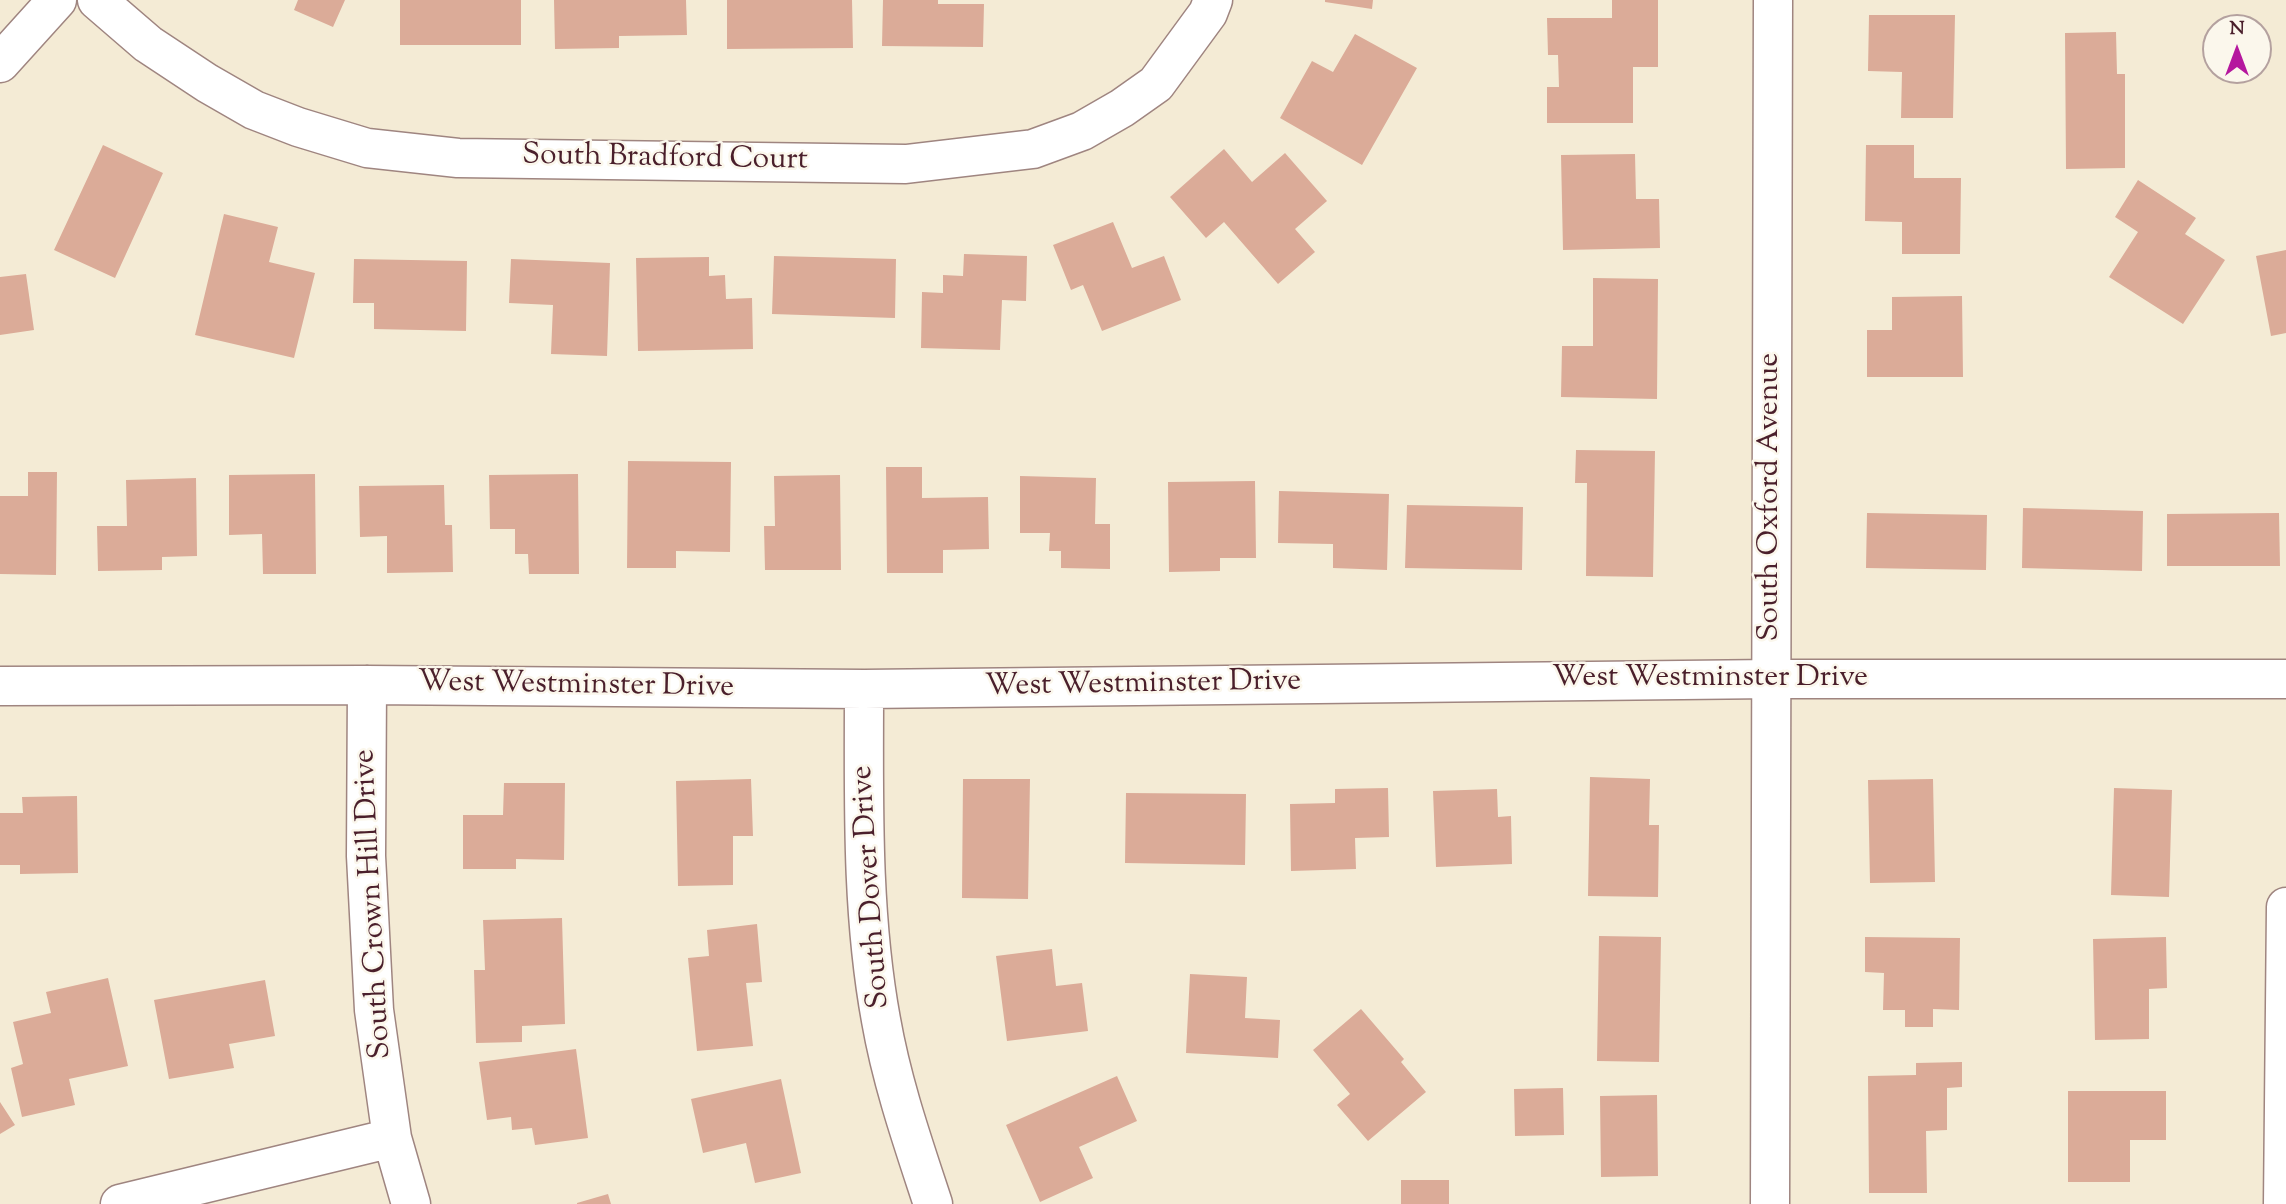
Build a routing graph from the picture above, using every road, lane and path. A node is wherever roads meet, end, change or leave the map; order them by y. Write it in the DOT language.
graph roads {
  1 [pos="57,0"];
  2 [pos="97,0"];
  3 [pos="1213,0"];
  4 [pos="1773,0"];
  5 [pos="0,63"];
  6 [pos="1772,679"];
  7 [pos="2286,679"];
  8 [pos="367,685"];
  9 [pos="0,686"];
  10 [pos="864,689"];
  11 [pos="2286,907"];
  12 [pos="392,1138"];
  13 [pos="120,1204"];
  14 [pos="411,1204"];
  15 [pos="933,1204"];
  16 [pos="1770,1204"];
  17 [pos="2283,1204"];
  1 -- 5 [label="street"];
  2 -- 3 [label="street, South Bradford Court"];
  4 -- 6 [label="street, South Oxford Avenue"];
  6 -- 7 [label="street, West Westminster Drive"];
  6 -- 10 [label="street, West Westminster Drive"];
  6 -- 16 [label="street, South Oxford Avenue"];
  8 -- 9 [label="street, West Westminster Drive"];
  8 -- 10 [label="street, West Westminster Drive"];
  8 -- 12 [label="street, South Crown Hill Drive"];
  10 -- 15 [label="street, South Dover Drive"];
  11 -- 17 [label="street"];
  12 -- 13 [label="street"];
  12 -- 14 [label="street, South Crown Hill Drive"];
}
